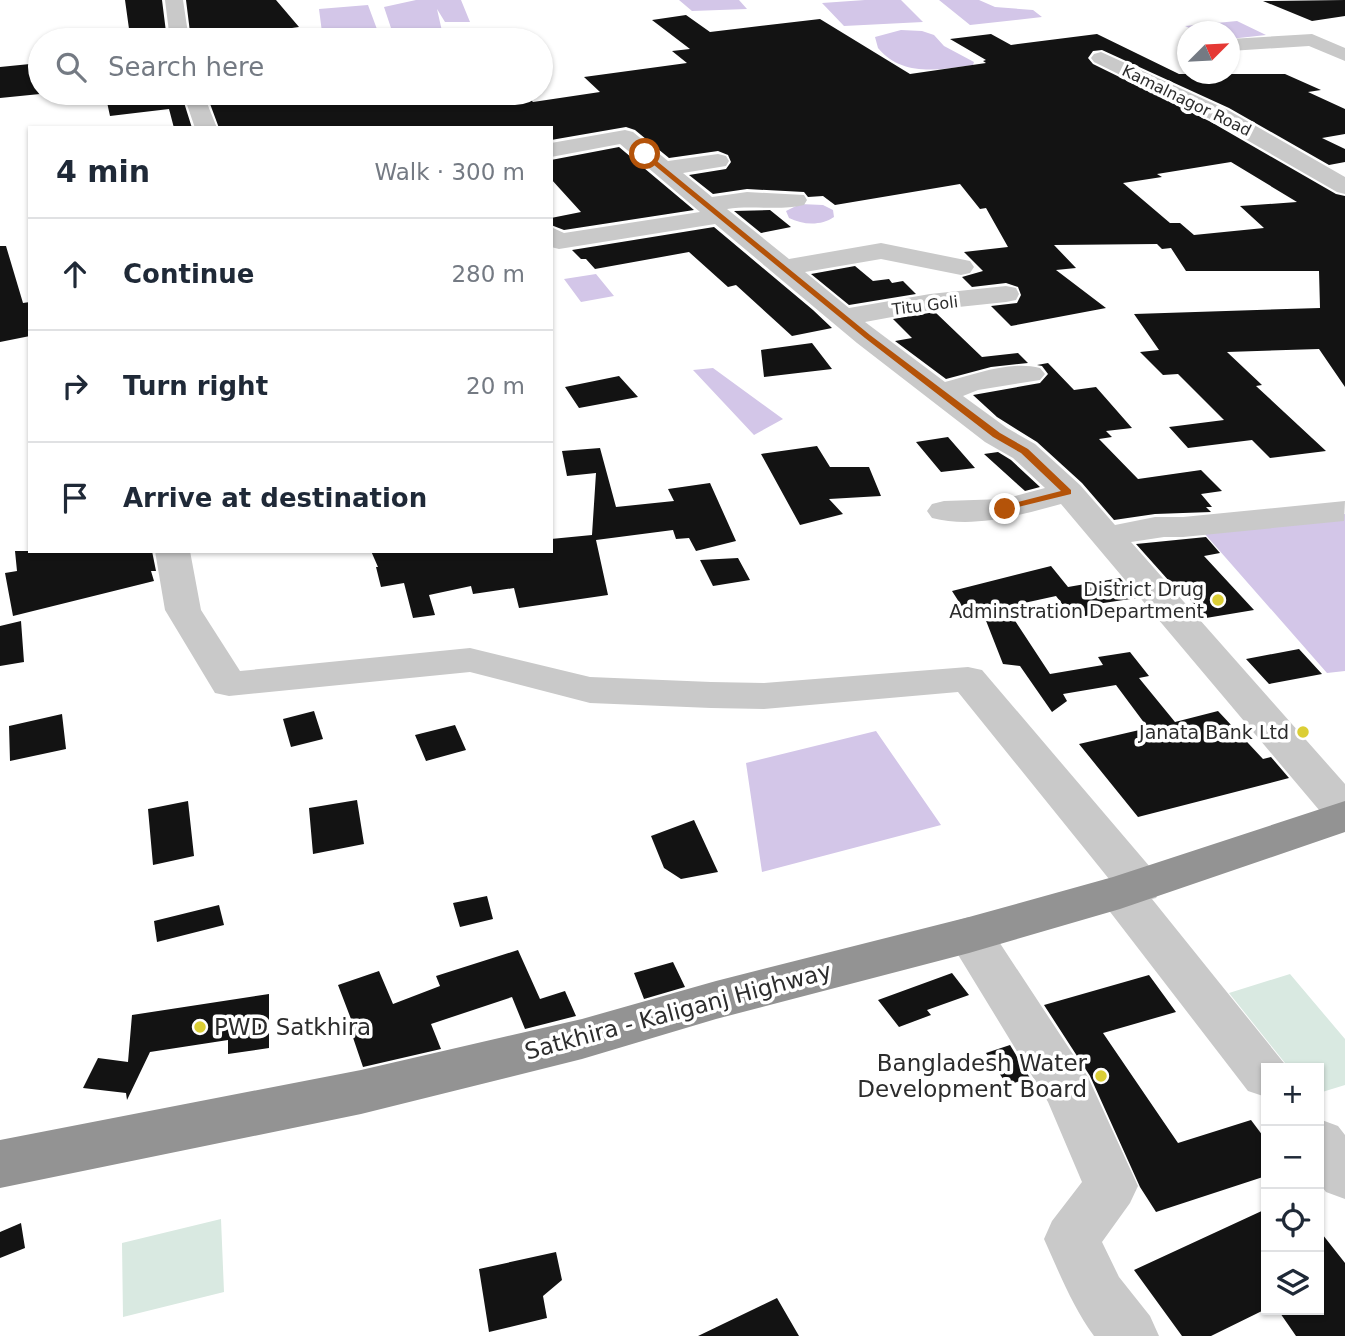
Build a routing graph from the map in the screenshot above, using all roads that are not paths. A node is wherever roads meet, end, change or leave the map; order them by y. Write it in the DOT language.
graph roads {
  1 [pos="174,0"];
  2 [pos="178,28"];
  3 [pos="1240,44"];
  4 [pos="1345,55"];
  5 [pos="1101,58"];
  6 [pos="197,105"];
  7 [pos="205,126"];
  8 [pos="553,150"];
  9 [pos="718,161"];
  10 [pos="662,169"];
  11 [pos="1345,187"];
  12 [pos="795,200"];
  13 [pos="713,210"];
  14 [pos="553,236"];
  15 [pos="961,267"];
  16 [pos="785,268"];
  17 [pos="1006,294"];
  18 [pos="844,317"];
  19 [pos="1030,374"];
  20 [pos="940,392"];
  21 [pos="1068,492"];
  22 [pos="944,511"];
  23 [pos="1344,511"];
  24 [pos="1107,537"];
  25 [pos="173,553"];
  26 [pos="1345,814"];
  27 [pos="1130,889"];
  28 [pos="969,935"];
  29 [pos="1261,1069"];
  30 [pos="1324,1148"];
  31 [pos="0,1164"];
  32 [pos="1345,1175"];
  33 [pos="1129,1336"];
  1 -- 2 [label="street"];
  3 -- 4 [label="street"];
  5 -- 11 [label="street, Kamalnagor Road"];
  6 -- 7 [label="street"];
  8 -- 10 [label="street"];
  9 -- 10 [label="street"];
  10 -- 13 [label="street"];
  12 -- 13 [label="street"];
  13 -- 14 [label="street"];
  13 -- 16 [label="street"];
  15 -- 16 [label="street"];
  16 -- 18 [label="street"];
  17 -- 18 [label="street, Titu Goli"];
  18 -- 20 [label="street"];
  19 -- 20 [label="street"];
  20 -- 21 [label="street"];
  21 -- 22 [label="street"];
  21 -- 24 [label="street"];
  23 -- 24 [label="street"];
  24 -- 26 [label="street"];
  25 -- 27 [label="street"];
  26 -- 27 [label="highway, Satkhira - Kaliganj Highway"];
  27 -- 28 [label="highway, Satkhira - Kaliganj Highway"];
  27 -- 29 [label="street"];
  28 -- 31 [label="highway, Satkhira - Kaliganj Highway"];
  28 -- 33 [label="street"];
  30 -- 32 [label="street"];
}
